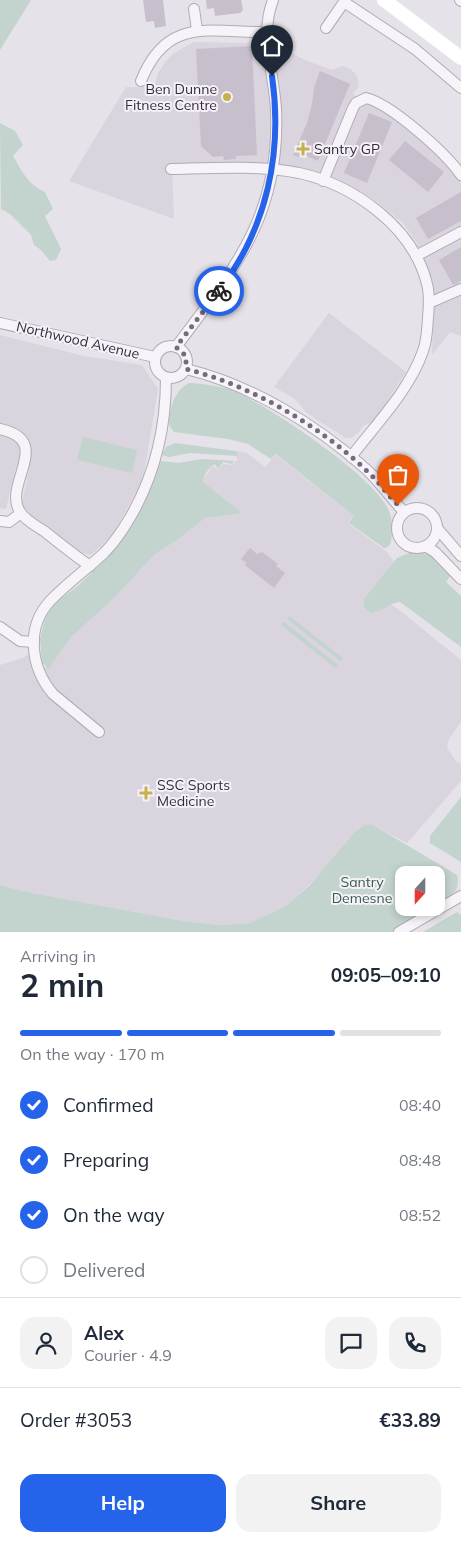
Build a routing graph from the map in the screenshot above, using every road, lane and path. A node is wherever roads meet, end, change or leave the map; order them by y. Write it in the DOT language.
graph roads {
  1 [pos="273,0"];
  2 [pos="384,0"];
  3 [pos="194,9"];
  4 [pos="326,28"];
  5 [pos="197,30"];
  6 [pos="267,32"];
  7 [pos="461,58"];
  8 [pos="141,81"];
  9 [pos="461,88"];
  10 [pos="171,169"];
  11 [pos="272,169"];
  12 [pos="461,175"];
  13 [pos="323,181"];
  14 [pos="461,232"];
  15 [pos="416,256"];
  16 [pos="461,289"];
  17 [pos="429,302"];
  18 [pos="0,323"];
  19 [pos="176,347"];
  20 [pos="155,357"];
  21 [pos="186,369"];
  22 [pos="166,378"];
  23 [pos="0,429"];
  24 [pos="351,457"];
  25 [pos="404,512"];
  26 [pos="21,513"];
  27 [pos="0,521"];
  28 [pos="437,528"];
  29 [pos="426,546"];
  30 [pos="461,556"];
  31 [pos="90,566"];
  32 [pos="461,579"];
  33 [pos="0,627"];
  34 [pos="34,642"];
  35 [pos="99,732"];
  36 [pos="461,896"];
  37 [pos="399,932"];
  1 -- 6 [label="street"];
  2 -- 7 [label="main road"];
  3 -- 5 [label="street"];
  4 -- 9 [label="street"];
  5 -- 6 [label="street"];
  5 -- 8 [label="street"];
  6 -- 11 [label="street"];
  10 -- 11 [label="street"];
  11 -- 13 [label="street"];
  11 -- 19 [label="street"];
  12 -- 13 [label="street"];
  13 -- 15 [label="street"];
  14 -- 15 [label="street"];
  15 -- 17 [label="street"];
  16 -- 17 [label="street"];
  17 -- 24 [label="street"];
  18 -- 20 [label="street, Northwood Avenue"];
  19 -- 20 [label="street"];
  19 -- 21 [label="street"];
  20 -- 22 [label="street"];
  21 -- 22 [label="street"];
  21 -- 24 [label="street"];
  22 -- 31 [label="street"];
  23 -- 26 [label="street"];
  24 -- 25 [label="street"];
  25 -- 28 [label="street"];
  25 -- 29 [label="street"];
  26 -- 27 [label="street"];
  26 -- 31 [label="street"];
  28 -- 29 [label="street"];
  28 -- 30 [label="street"];
  29 -- 32 [label="street"];
  31 -- 34 [label="street"];
  33 -- 34 [label="street"];
  34 -- 35 [label="street"];
  36 -- 37 [label="street"];
}
